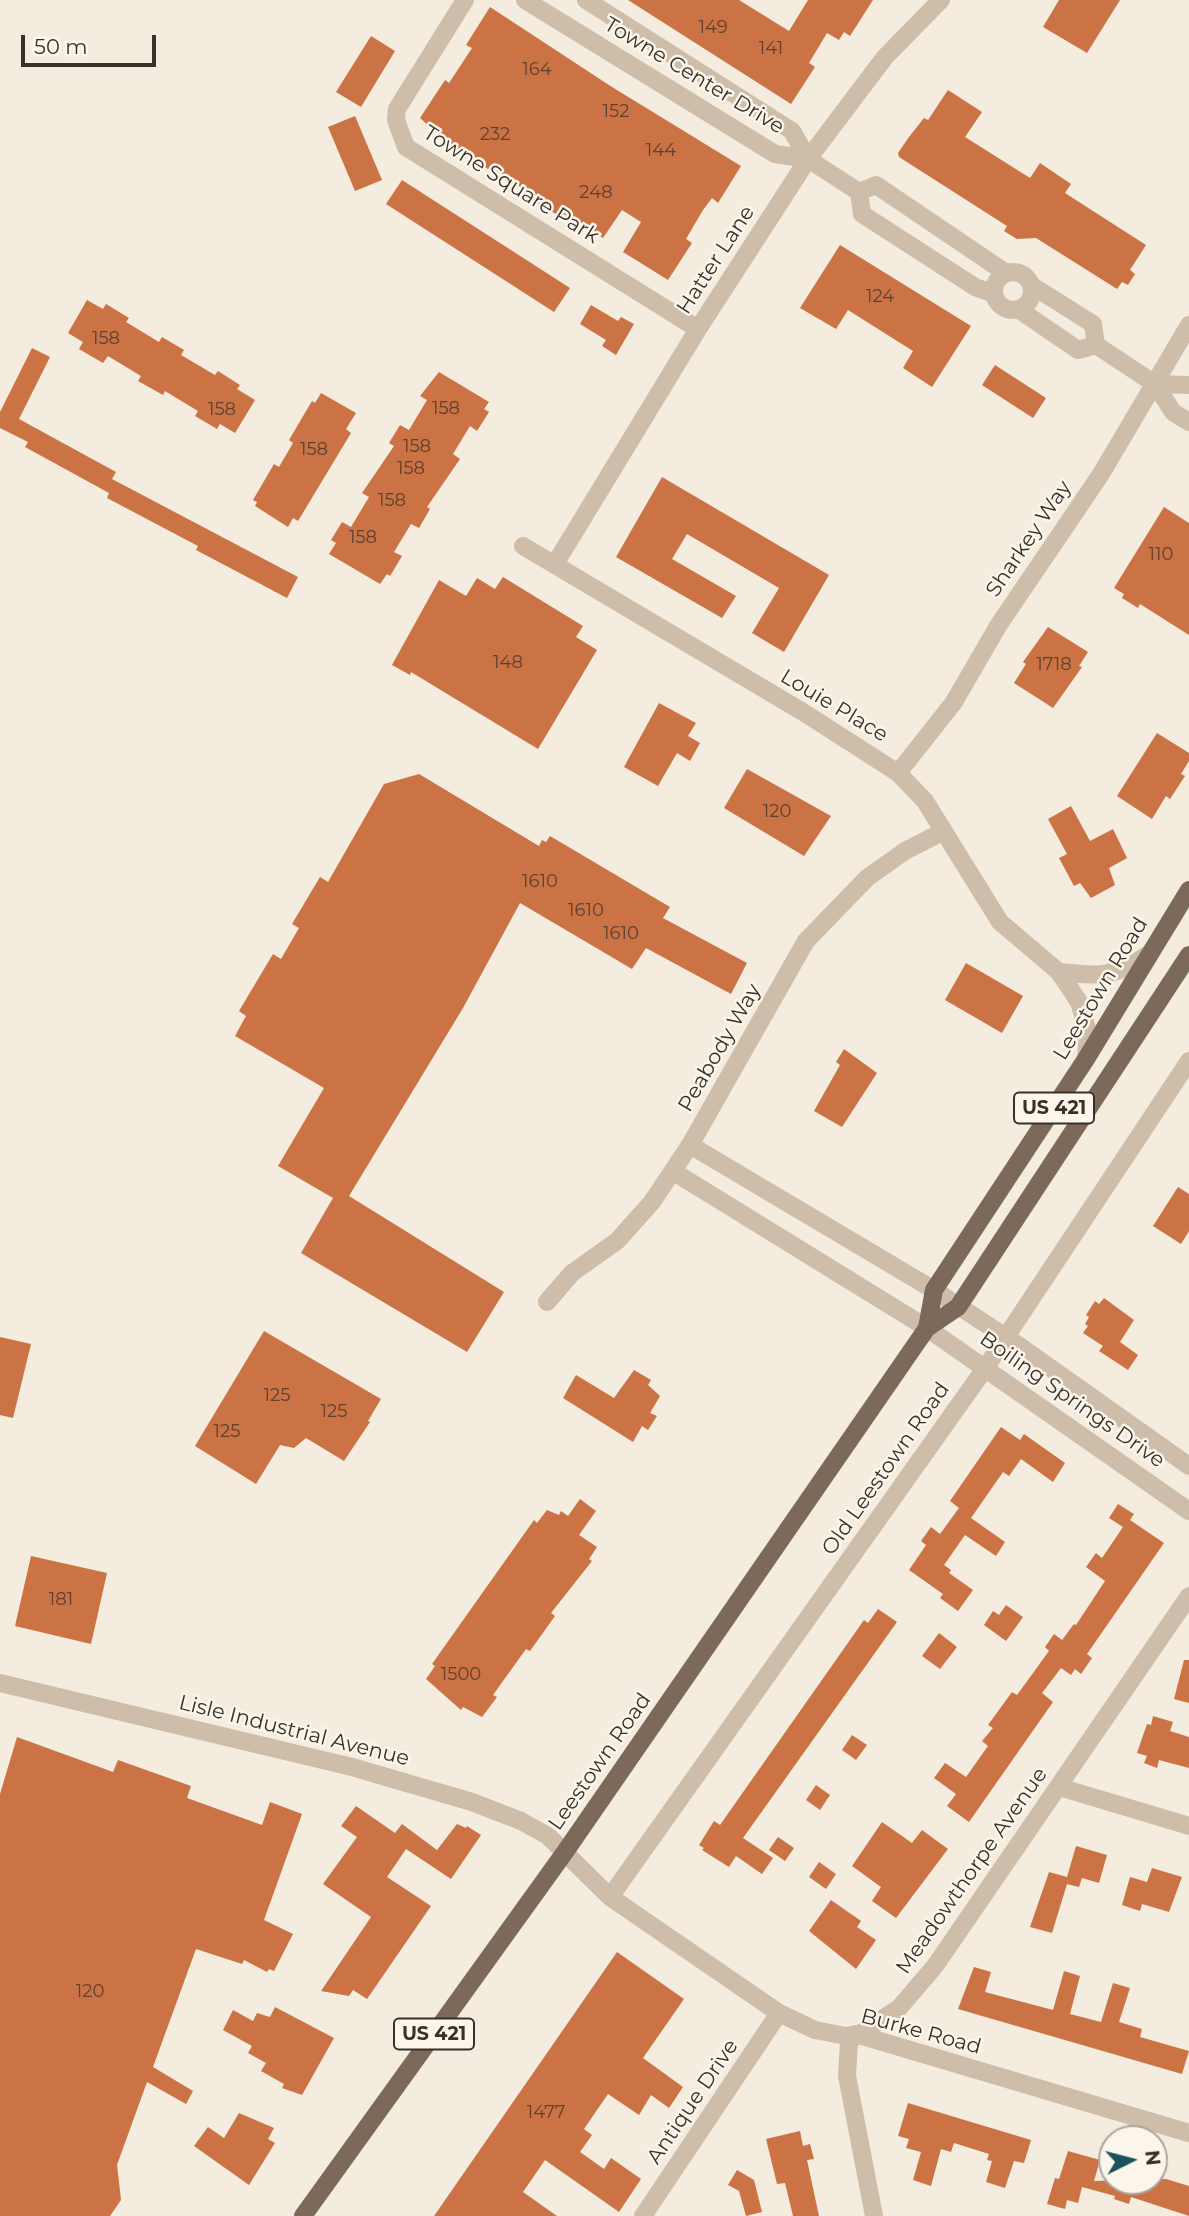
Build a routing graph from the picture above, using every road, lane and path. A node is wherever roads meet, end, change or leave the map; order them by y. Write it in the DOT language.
graph roads {
  1 [pos="465,0"];
  2 [pos="525,0"];
  3 [pos="586,0"];
  4 [pos="940,0"];
  5 [pos="808,159"];
  6 [pos="859,192"];
  7 [pos="1006,273"];
  8 [pos="1031,285"];
  9 [pos="994,294"];
  10 [pos="1018,309"];
  11 [pos="1189,325"];
  12 [pos="698,329"];
  13 [pos="1096,345"];
  14 [pos="1155,384"];
  15 [pos="1189,385"];
  16 [pos="1189,422"];
  17 [pos="523,546"];
  18 [pos="555,564"];
  19 [pos="898,773"];
  20 [pos="944,831"];
  21 [pos="1189,890"];
  22 [pos="1149,954"];
  23 [pos="1189,954"];
  24 [pos="1059,972"];
  25 [pos="1086,1059"];
  26 [pos="1189,1061"];
  27 [pos="690,1145"];
  28 [pos="674,1172"];
  29 [pos="934,1290"];
  30 [pos="547,1302"];
  31 [pos="958,1307"];
  32 [pos="927,1328"];
  33 [pos="1005,1337"];
  34 [pos="986,1367"];
  35 [pos="1189,1466"];
  36 [pos="1189,1511"];
  37 [pos="1189,1596"];
  38 [pos="0,1683"];
  39 [pos="1059,1787"];
  40 [pos="1189,1826"];
  41 [pos="565,1852"];
  42 [pos="610,1897"];
  43 [pos="779,2013"];
  44 [pos="856,2034"];
  45 [pos="1189,2133"];
  46 [pos="303,2216"];
  47 [pos="643,2216"];
  48 [pos="874,2216"];
  1 -- 12 [label="street, Towne Square Park"];
  2 -- 5 [label="street, Towne Center Drive"];
  3 -- 5 [label="street, Towne Center Drive"];
  4 -- 5 [label="street, Hatter Lane"];
  5 -- 6 [label="street, Towne Center Drive"];
  5 -- 12 [label="street, Hatter Lane"];
  6 -- 7 [label="street, Towne Center Drive"];
  6 -- 9 [label="street"];
  7 -- 8 [label="street"];
  7 -- 9 [label="street"];
  8 -- 10 [label="street"];
  8 -- 13 [label="street"];
  9 -- 10 [label="street"];
  10 -- 13 [label="street"];
  11 -- 14 [label="street, Sharkey Way"];
  12 -- 18 [label="street, Hatter Lane"];
  13 -- 14 [label="street"];
  14 -- 15 [label="street"];
  14 -- 16 [label="street"];
  14 -- 19 [label="street, Sharkey Way"];
  17 -- 18 [label="street, Louie Place"];
  18 -- 19 [label="street, Louie Place"];
  19 -- 20 [label="street, Louie Place"];
  20 -- 24 [label="street, Louie Place"];
  20 -- 27 [label="street, Peabody Way"];
  21 -- 22 [label="main road, Leestown Road / US 421"];
  22 -- 24 [label="street"];
  22 -- 25 [label="main road, Leestown Road / US 421"];
  23 -- 31 [label="main road, Leestown Road / US 421"];
  24 -- 25 [label="street, Louie Place"];
  25 -- 29 [label="main road, Leestown Road / US 421"];
  26 -- 33 [label="street, Old Leestown Road"];
  27 -- 28 [label="street, Peabody Way"];
  27 -- 29 [label="street, Boiling Springs Drive"];
  28 -- 30 [label="street, Peabody Way"];
  28 -- 32 [label="street, Boiling Springs Drive"];
  29 -- 31 [label="street, Boiling Springs Drive"];
  29 -- 32 [label="main road, Leestown Road / US 421"];
  31 -- 32 [label="main road, Leestown Road / US 421"];
  31 -- 33 [label="street, Boiling Springs Drive"];
  32 -- 34 [label="street, Boiling Springs Drive"];
  32 -- 41 [label="main road, Leestown Road / US 421"];
  33 -- 34 [label="street, Old Leestown Road"];
  33 -- 35 [label="street, Boiling Springs Drive"];
  34 -- 36 [label="street, Boiling Springs Drive"];
  34 -- 42 [label="street, Old Leestown Road"];
  37 -- 39 [label="street, Meadowthorpe Avenue"];
  38 -- 41 [label="street, Lisle Industrial Avenue"];
  39 -- 40 [label="street"];
  39 -- 44 [label="street, Meadowthorpe Avenue"];
  41 -- 42 [label="street, Burke Road"];
  41 -- 46 [label="main road, Leestown Road / US 421"];
  42 -- 43 [label="street, Burke Road"];
  43 -- 44 [label="street, Burke Road"];
  43 -- 47 [label="street, Antique Drive"];
  44 -- 45 [label="street, Burke Road"];
  44 -- 48 [label="street"];
}
